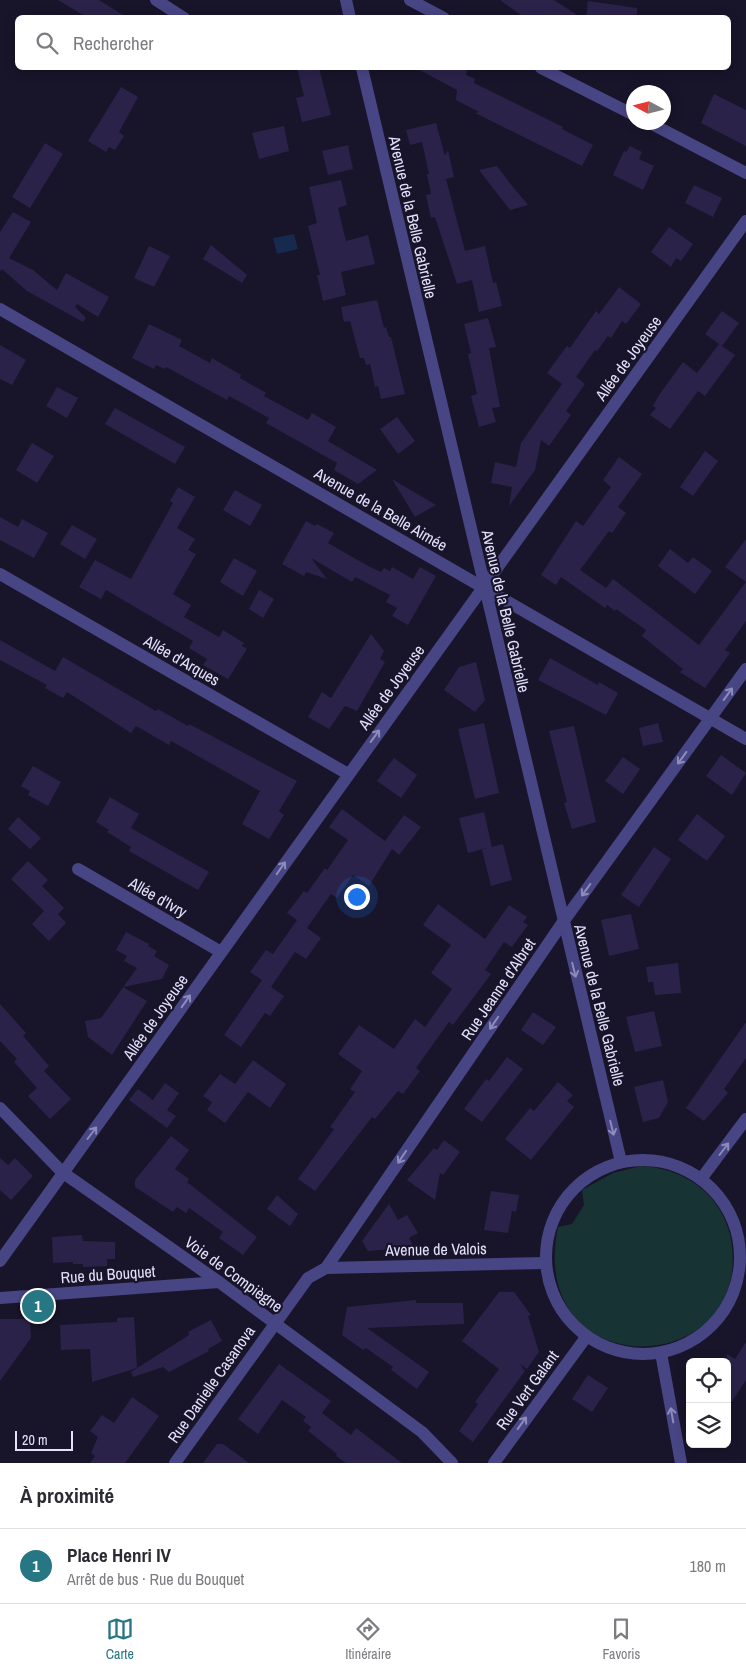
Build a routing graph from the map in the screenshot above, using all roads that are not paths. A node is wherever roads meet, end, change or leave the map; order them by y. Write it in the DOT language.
graph roads {
  1 [pos="156,0"];
  2 [pos="346,0"];
  3 [pos="410,0"];
  4 [pos="179,15"];
  5 [pos="349,15"];
  6 [pos="438,15"];
  7 [pos="362,70"];
  8 [pos="545,70"];
  9 [pos="626,111"];
  10 [pos="663,130"];
  11 [pos="746,173"];
  12 [pos="746,221"];
  13 [pos="0,309"];
  14 [pos="0,574"];
  15 [pos="484,586"];
  16 [pos="746,669"];
  17 [pos="710,718"];
  18 [pos="746,739"];
  19 [pos="348,774"];
  20 [pos="78,869"];
  21 [pos="563,922"];
  22 [pos="221,952"];
  23 [pos="0,1108"];
  24 [pos="746,1119"];
  25 [pos="620,1162"];
  26 [pos="62,1172"];
  27 [pos="701,1179"];
  28 [pos="742,1230"];
  29 [pos="0,1261"];
  30 [pos="546,1263"];
  31 [pos="326,1268"];
  32 [pos="219,1282"];
  33 [pos="0,1298"];
  34 [pos="274,1323"];
  35 [pos="587,1336"];
  36 [pos="661,1352"];
  37 [pos="174,1463"];
  38 [pos="452,1463"];
  39 [pos="494,1463"];
  40 [pos="681,1463"];
  1 -- 4 [label="street"];
  2 -- 5 [label="street"];
  3 -- 6 [label="street"];
  7 -- 15 [label="street, Avenue de la Belle Gabrielle"];
  8 -- 9 [label="street"];
  10 -- 11 [label="street"];
  12 -- 15 [label="street, Allée de Joyeuse"];
  13 -- 15 [label="street, Avenue de la Belle Aimée"];
  14 -- 19 [label="street, Allée d'Arques"];
  15 -- 17 [label="street, Avenue de la Belle Aimée"];
  19 -- 15 [label="street, Allée de Joyeuse, one-way"];
  15 -- 21 [label="street, Avenue de la Belle Gabrielle"];
  17 -- 16 [label="street, Rue Jeanne d'Albret, one-way"];
  17 -- 18 [label="street, Avenue de la Belle Aimée"];
  17 -- 21 [label="street, Rue Jeanne d'Albret, one-way"];
  22 -- 19 [label="street, Allée de Joyeuse, one-way"];
  20 -- 22 [label="street, Allée d'Ivry"];
  21 -- 25 [label="street, Avenue de la Belle Gabrielle, one-way"];
  21 -- 31 [label="street, Rue Jeanne d'Albret, one-way"];
  26 -- 22 [label="street, Allée de Joyeuse, one-way"];
  23 -- 26 [label="street, Voie de Compiègne"];
  27 -- 24 [label="street, one-way"];
  25 -- 27 [label="street"];
  25 -- 30 [label="street"];
  26 -- 29 [label="street, Allée de Joyeuse"];
  26 -- 32 [label="street, Voie de Compiègne"];
  27 -- 28 [label="street"];
  28 -- 36 [label="street"];
  30 -- 31 [label="street, Avenue de Valois"];
  30 -- 35 [label="street"];
  31 -- 34 [label="street, Rue Jeanne d'Albret"];
  32 -- 33 [label="street, Rue du Bouquet"];
  32 -- 34 [label="street, Voie de Compiègne"];
  34 -- 37 [label="street, Rue Danielle Casanova"];
  34 -- 38 [label="street, Voie de Compiègne"];
  35 -- 36 [label="street"];
  39 -- 35 [label="street, Rue Vert Galant, one-way"];
  40 -- 36 [label="street, one-way"];
}
